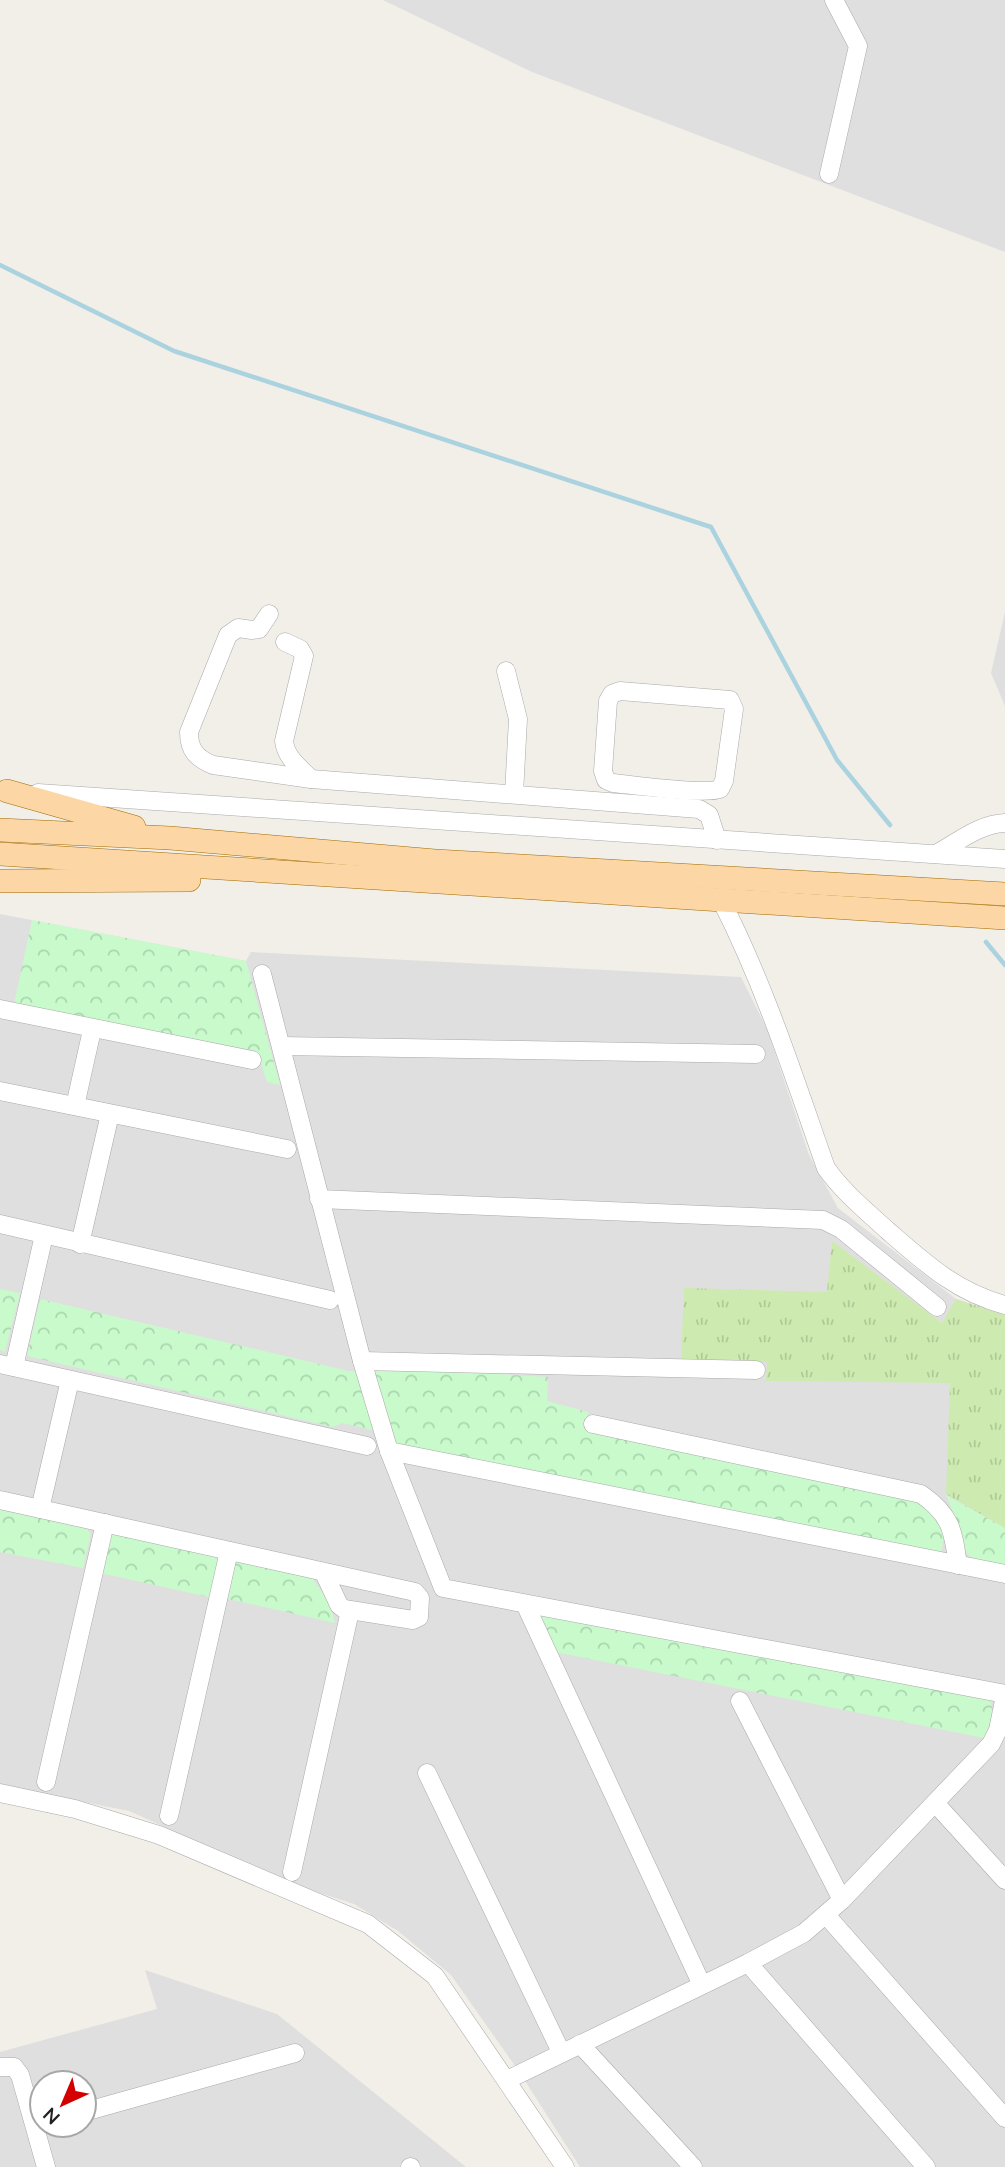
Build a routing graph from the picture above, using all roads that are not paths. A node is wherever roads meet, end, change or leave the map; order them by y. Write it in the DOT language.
graph roads {
  1 [pos="834,0"];
  2 [pos="830,174"];
  3 [pos="269,614"];
  4 [pos="285,642"];
  5 [pos="506,671"];
  6 [pos="311,779"];
  7 [pos="665,787"];
  8 [pos="3,790"];
  9 [pos="514,794"];
  10 [pos="664,807"];
  11 [pos="1005,823"];
  12 [pos="0,830"];
  13 [pos="170,838"];
  14 [pos="717,840"];
  15 [pos="0,854"];
  16 [pos="934,855"];
  17 [pos="1005,859"];
  18 [pos="355,877"];
  19 [pos="0,881"];
  20 [pos="1005,894"];
  21 [pos="721,900"];
  22 [pos="1005,918"];
  23 [pos="262,974"];
  24 [pos="0,1009"];
  25 [pos="92,1030"];
  26 [pos="281,1046"];
  27 [pos="756,1054"];
  28 [pos="252,1060"];
  29 [pos="0,1091"];
  30 [pos="75,1106"];
  31 [pos="110,1114"];
  32 [pos="287,1149"];
  33 [pos="319,1199"];
  34 [pos="0,1224"];
  35 [pos="44,1234"];
  36 [pos="80,1244"];
  37 [pos="330,1300"];
  38 [pos="1005,1305"];
  39 [pos="937,1307"];
  40 [pos="362,1362"];
  41 [pos="7,1366"];
  42 [pos="756,1370"];
  43 [pos="70,1380"];
  44 [pos="593,1424"];
  45 [pos="367,1446"];
  46 [pos="389,1451"];
  47 [pos="0,1500"];
  48 [pos="40,1509"];
  49 [pos="104,1523"];
  50 [pos="229,1551"];
  51 [pos="958,1565"];
  52 [pos="324,1573"];
  53 [pos="1005,1574"];
  54 [pos="525,1604"];
  55 [pos="350,1611"];
  56 [pos="1005,1695"];
  57 [pos="740,1701"];
  58 [pos="1001,1731"];
  59 [pos="427,1773"];
  60 [pos="46,1782"];
  61 [pos="0,1793"];
  62 [pos="936,1804"];
  63 [pos="169,1816"];
  64 [pos="292,1872"];
  65 [pos="1005,1880"];
  66 [pos="842,1900"];
  67 [pos="826,1915"];
  68 [pos="748,1963"];
  69 [pos="701,1983"];
  70 [pos="580,2043"];
  71 [pos="561,2052"];
  72 [pos="295,2053"];
  73 [pos="0,2067"];
  74 [pos="507,2080"];
  75 [pos="28,2096"];
  76 [pos="98,2108"];
  77 [pos="1005,2118"];
  78 [pos="41,2139"];
  79 [pos="46,2167"];
  80 [pos="565,2167"];
  81 [pos="694,2167"];
  82 [pos="926,2167"];
  1 -- 2 [label="street"];
  3 -- 6 [label="street"];
  4 -- 6 [label="street"];
  5 -- 9 [label="street"];
  6 -- 9 [label="street"];
  7 -- 7 [label="street"];
  7 -- 10 [label="street"];
  8 -- 13 [label="main road"];
  8 -- 14 [label="street"];
  9 -- 10 [label="street"];
  10 -- 14 [label="street"];
  11 -- 16 [label="street"];
  12 -- 13 [label="main road"];
  13 -- 20 [label="main road"];
  14 -- 16 [label="street"];
  15 -- 18 [label="main road"];
  16 -- 17 [label="street"];
  18 -- 19 [label="main road"];
  18 -- 21 [label="main road"];
  21 -- 22 [label="main road"];
  21 -- 38 [label="street"];
  23 -- 26 [label="street"];
  24 -- 25 [label="street"];
  25 -- 28 [label="street"];
  25 -- 30 [label="street"];
  26 -- 27 [label="street"];
  26 -- 33 [label="street"];
  29 -- 30 [label="street"];
  30 -- 31 [label="street"];
  31 -- 32 [label="street"];
  31 -- 36 [label="street"];
  33 -- 39 [label="street"];
  33 -- 40 [label="street"];
  34 -- 35 [label="street"];
  35 -- 36 [label="street"];
  35 -- 41 [label="street"];
  36 -- 37 [label="street"];
  40 -- 42 [label="street"];
  40 -- 46 [label="street"];
  41 -- 43 [label="street"];
  43 -- 45 [label="street"];
  43 -- 48 [label="street"];
  44 -- 51 [label="street"];
  46 -- 51 [label="street"];
  46 -- 54 [label="street"];
  47 -- 48 [label="street"];
  48 -- 49 [label="street"];
  49 -- 50 [label="street"];
  49 -- 60 [label="street"];
  50 -- 52 [label="street"];
  50 -- 63 [label="street"];
  51 -- 53 [label="street"];
  52 -- 55 [label="street"];
  52 -- 55 [label="street"];
  54 -- 56 [label="street"];
  54 -- 69 [label="street"];
  55 -- 64 [label="street"];
  56 -- 58 [label="street"];
  57 -- 66 [label="street"];
  58 -- 62 [label="street"];
  59 -- 71 [label="street"];
  61 -- 74 [label="street"];
  62 -- 65 [label="street"];
  62 -- 66 [label="street"];
  66 -- 67 [label="street"];
  67 -- 68 [label="street"];
  67 -- 77 [label="street"];
  68 -- 69 [label="street"];
  68 -- 82 [label="street"];
  69 -- 70 [label="street"];
  70 -- 71 [label="street"];
  70 -- 81 [label="street"];
  71 -- 74 [label="street"];
  72 -- 76 [label="street"];
  73 -- 75 [label="street"];
  74 -- 80 [label="street"];
  78 -- 79 [label="street"];
}
